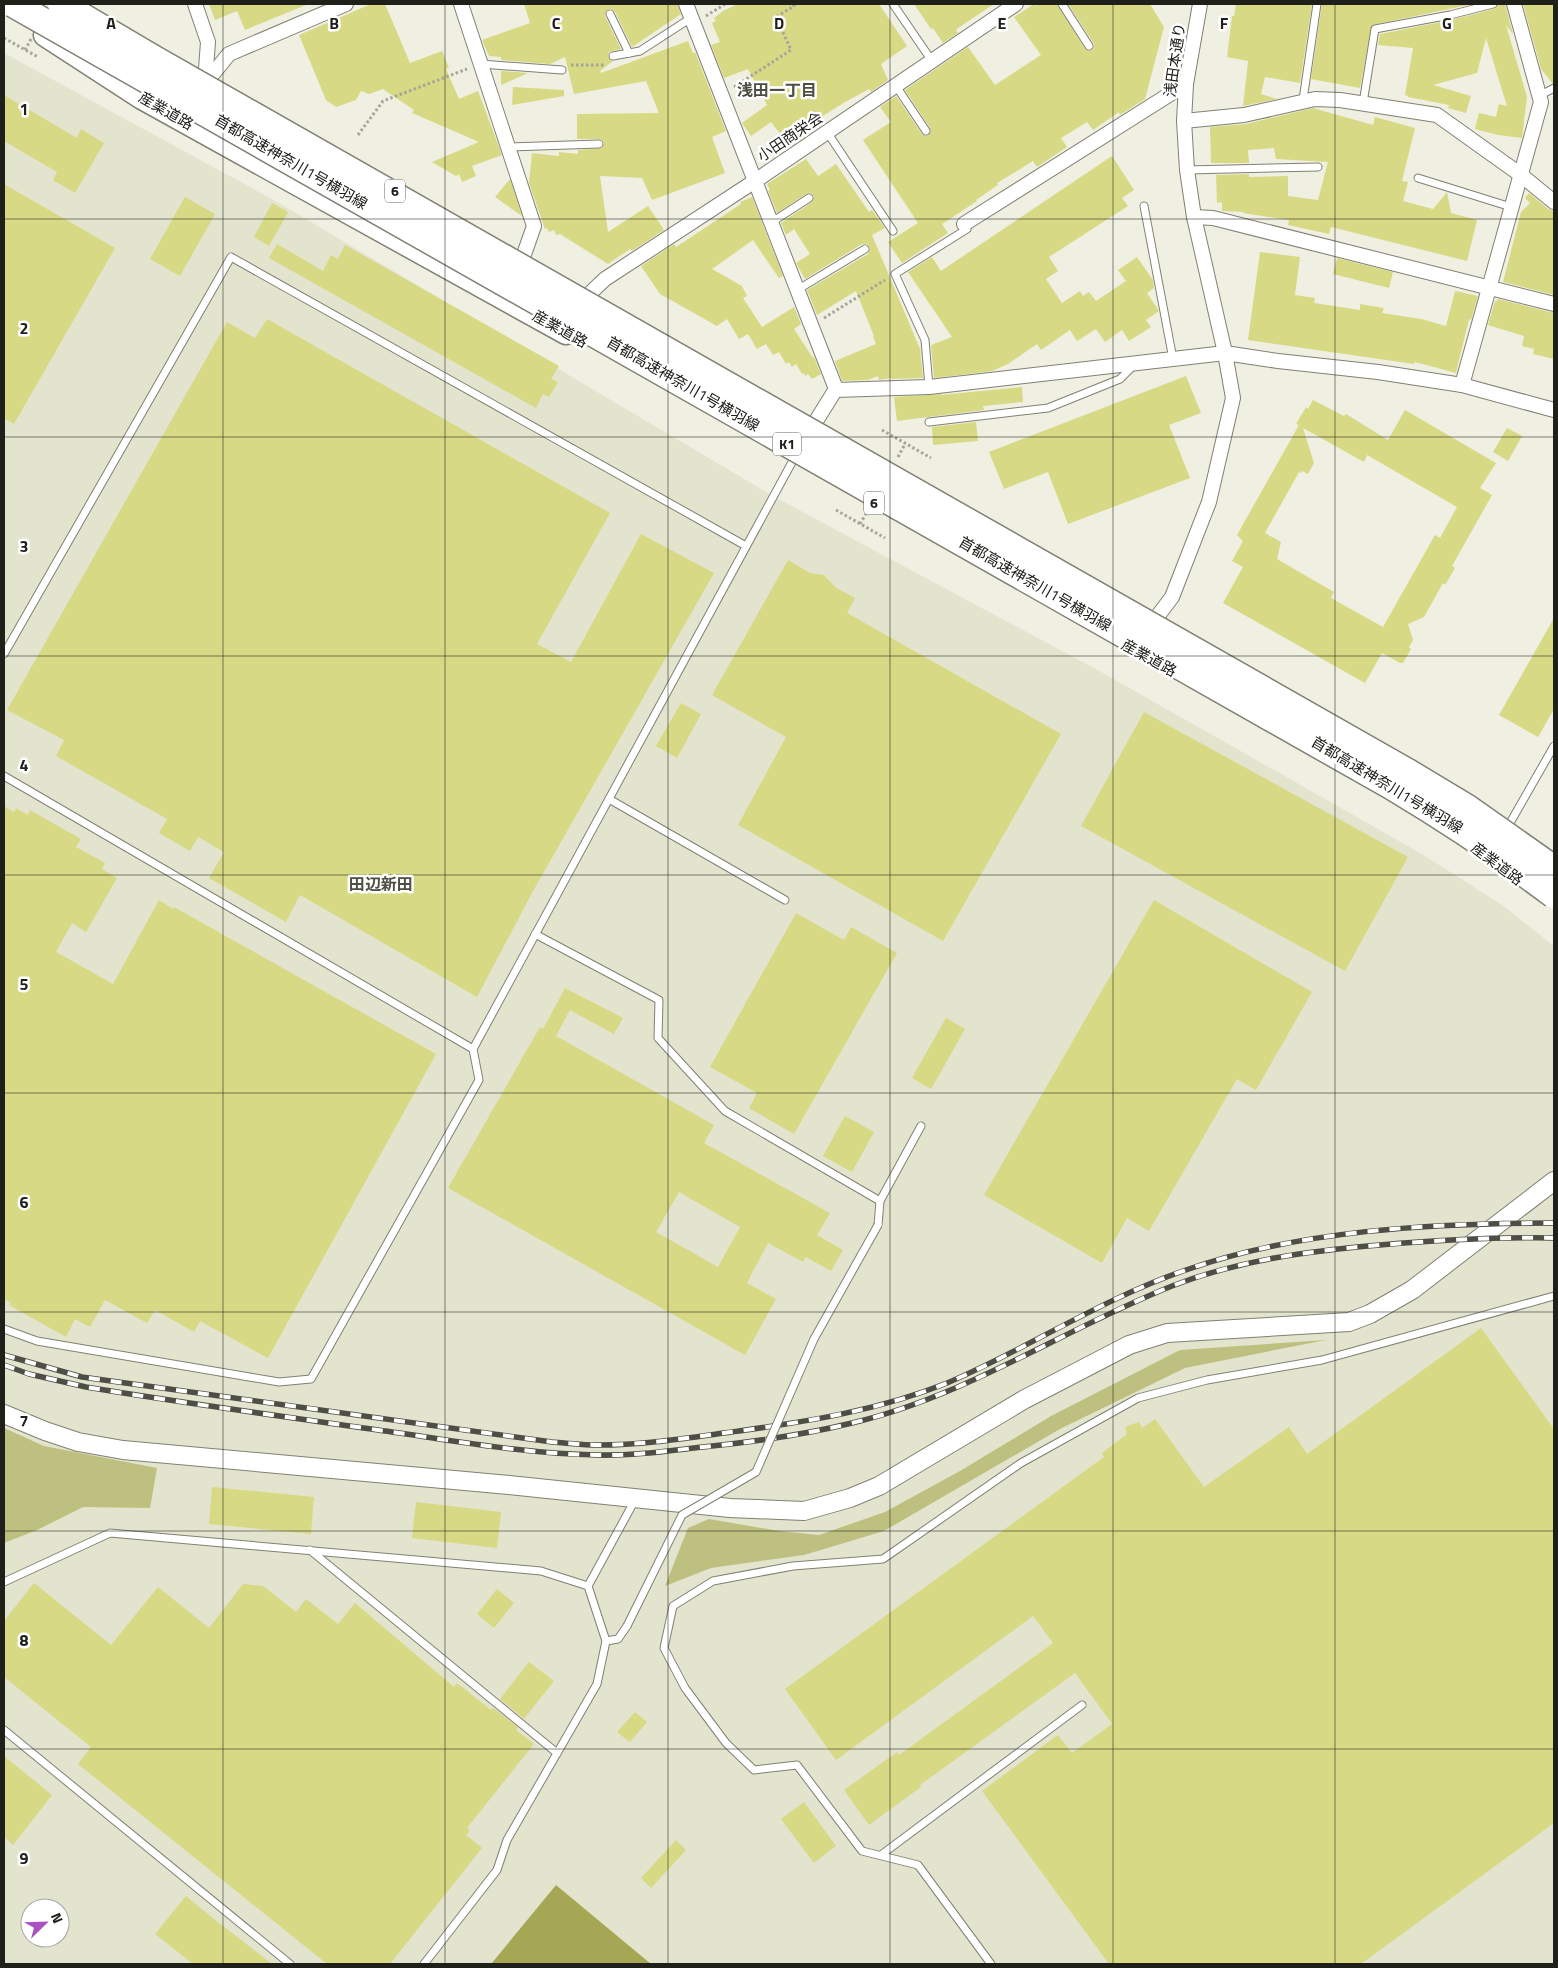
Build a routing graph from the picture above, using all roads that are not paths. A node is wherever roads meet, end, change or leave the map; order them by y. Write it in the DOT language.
graph roads {
  1 [pos="13,4"];
  2 [pos="61,4"];
  3 [pos="73,4"];
  4 [pos="196,4"];
  5 [pos="346,4"];
  6 [pos="461,4"];
  7 [pos="686,4"];
  8 [pos="893,4"];
  9 [pos="1016,4"];
  10 [pos="1062,4"];
  11 [pos="1200,4"];
  12 [pos="1318,4"];
  13 [pos="1492,4"];
  14 [pos="1514,4"];
  15 [pos="1000,8"];
  16 [pos="4,9"];
  17 [pos="610,14"];
  18 [pos="692,21"];
  19 [pos="1088,46"];
  20 [pos="629,53"];
  21 [pos="613,56"];
  22 [pos="932,61"];
  23 [pos="481,64"];
  24 [pos="562,70"];
  25 [pos="205,82"];
  26 [pos="1186,84"];
  27 [pos="896,86"];
  28 [pos="1554,88"];
  29 [pos="1539,96"];
  30 [pos="1302,100"];
  31 [pos="1363,103"];
  32 [pos="180,119"];
  33 [pos="1184,121"];
  34 [pos="926,131"];
  35 [pos="826,132"];
  36 [pos="599,144"];
  37 [pos="508,147"];
  38 [pos="1318,167"];
  39 [pos="1187,170"];
  40 [pos="1521,175"];
  41 [pos="1418,178"];
  42 [pos="755,181"];
  43 [pos="808,198"];
  44 [pos="1554,202"];
  45 [pos="1144,206"];
  46 [pos="1511,207"];
  47 [pos="1194,217"];
  48 [pos="772,222"];
  49 [pos="964,224"];
  50 [pos="893,231"];
  51 [pos="865,249"];
  52 [pos="521,263"];
  53 [pos="1488,288"];
  54 [pos="797,290"];
  55 [pos="584,299"];
  56 [pos="1554,304"];
  57 [pos="1226,353"];
  58 [pos="1173,359"];
  59 [pos="1136,363"];
  60 [pos="1462,385"];
  61 [pos="929,387"];
  62 [pos="836,390"];
  63 [pos="1554,410"];
  64 [pos="929,422"];
  65 [pos="810,430"];
  66 [pos="796,454"];
  67 [pos="746,546"];
  68 [pos="1156,619"];
  69 [pos="1132,648"];
  70 [pos="4,654"];
  71 [pos="1554,746"];
  72 [pos="4,776"];
  73 [pos="609,799"];
  74 [pos="1506,831"];
  75 [pos="1554,867"];
  76 [pos="1554,896"];
  77 [pos="785,900"];
  78 [pos="1554,907"];
  79 [pos="535,934"];
  80 [pos="473,1049"];
  81 [pos="922,1126"];
  82 [pos="1554,1181"];
  83 [pos="880,1201"];
  84 [pos="1554,1296"];
  85 [pos="4,1329"];
  86 [pos="4,1414"];
  87 [pos="636,1498"];
  88 [pos="310,1550"];
  89 [pos="4,1582"];
  90 [pos="588,1586"];
  91 [pos="606,1641"];
  92 [pos="1082,1705"];
  93 [pos="4,1730"];
  94 [pos="557,1753"];
  95 [pos="881,1856"];
  96 [pos="290,1964"];
  97 [pos="424,1964"];
  98 [pos="991,1964"];
  1 -- 76 [label="highway, 首都高速神奈川1号横羽線 / K1, bridge"];
  2 -- 75 [label="highway, 首都高速神奈川1号横羽線 / K1, bridge"];
  3 -- 25 [label="main road, 産業道路 / 6"];
  4 -- 25 [label="street"];
  5 -- 25 [label="street"];
  6 -- 23 [label="street"];
  7 -- 18 [label="street"];
  8 -- 22 [label="lane"];
  9 -- 15 [label="street, 小田商栄会"];
  10 -- 19 [label="lane"];
  11 -- 26 [label="street, 浅田本通り"];
  12 -- 30 [label="lane"];
  13 -- 31 [label="lane"];
  14 -- 29 [label="street"];
  15 -- 22 [label="street, 小田商栄会"];
  16 -- 32 [label="main road, 産業道路 / 6"];
  17 -- 20 [label="lane"];
  18 -- 20 [label="lane"];
  18 -- 42 [label="street"];
  20 -- 21 [label="lane"];
  22 -- 27 [label="street, 小田商栄会"];
  23 -- 24 [label="lane"];
  23 -- 37 [label="street"];
  25 -- 32 [label="street"];
  25 -- 52 [label="main road, 産業道路 / 6"];
  26 -- 33 [label="street, 浅田本通り"];
  26 -- 49 [label="street"];
  27 -- 34 [label="lane"];
  27 -- 35 [label="street, 小田商栄会"];
  28 -- 29 [label="lane"];
  29 -- 40 [label="street"];
  30 -- 31 [label="street"];
  30 -- 33 [label="street"];
  31 -- 40 [label="street"];
  32 -- 66 [label="main road, 産業道路 / 6"];
  33 -- 39 [label="street, 浅田本通り"];
  35 -- 42 [label="street, 小田商栄会"];
  35 -- 50 [label="lane"];
  36 -- 37 [label="lane"];
  37 -- 52 [label="street"];
  38 -- 39 [label="lane"];
  39 -- 47 [label="street, 浅田本通り"];
  40 -- 44 [label="street"];
  40 -- 46 [label="street"];
  41 -- 46 [label="lane"];
  42 -- 48 [label="street"];
  42 -- 55 [label="street, 小田商栄会"];
  43 -- 48 [label="lane"];
  45 -- 58 [label="lane"];
  46 -- 53 [label="street"];
  47 -- 53 [label="street"];
  47 -- 57 [label="street, 浅田本通り"];
  48 -- 54 [label="street"];
  49 -- 61 [label="lane"];
  51 -- 54 [label="lane"];
  52 -- 55 [label="main road, 産業道路 / 6"];
  53 -- 56 [label="street"];
  53 -- 60 [label="street"];
  54 -- 62 [label="street"];
  55 -- 65 [label="main road, 産業道路 / 6"];
  57 -- 58 [label="street"];
  57 -- 60 [label="street"];
  57 -- 68 [label="street, 浅田本通り"];
  58 -- 59 [label="street"];
  59 -- 61 [label="street"];
  59 -- 64 [label="lane"];
  60 -- 63 [label="street"];
  61 -- 62 [label="street"];
  62 -- 65 [label="street"];
  65 -- 66 [label="street"];
  65 -- 68 [label="main road, 産業道路 / 6"];
  66 -- 67 [label="lane"];
  66 -- 69 [label="main road, 産業道路 / 6"];
  67 -- 70 [label="lane"];
  67 -- 73 [label="lane"];
  68 -- 69 [label="street, 浅田本通り"];
  68 -- 74 [label="main road, 産業道路 / 6"];
  69 -- 78 [label="main road, 産業道路 / 6"];
  71 -- 74 [label="lane"];
  72 -- 80 [label="lane"];
  73 -- 77 [label="lane"];
  73 -- 79 [label="lane"];
  74 -- 75 [label="main road, 産業道路 / 6"];
  79 -- 80 [label="lane"];
  79 -- 83 [label="lane"];
  80 -- 85 [label="lane"];
  81 -- 83 [label="lane"];
  82 -- 87 [label="street"];
  83 -- 91 [label="lane, bridge"];
  84 -- 95 [label="lane"];
  86 -- 87 [label="street"];
  87 -- 90 [label="lane"];
  88 -- 89 [label="lane"];
  88 -- 90 [label="lane"];
  88 -- 94 [label="lane"];
  90 -- 91 [label="lane"];
  91 -- 94 [label="lane"];
  92 -- 95 [label="lane"];
  93 -- 96 [label="lane"];
  94 -- 97 [label="lane"];
  95 -- 98 [label="lane"];
}
